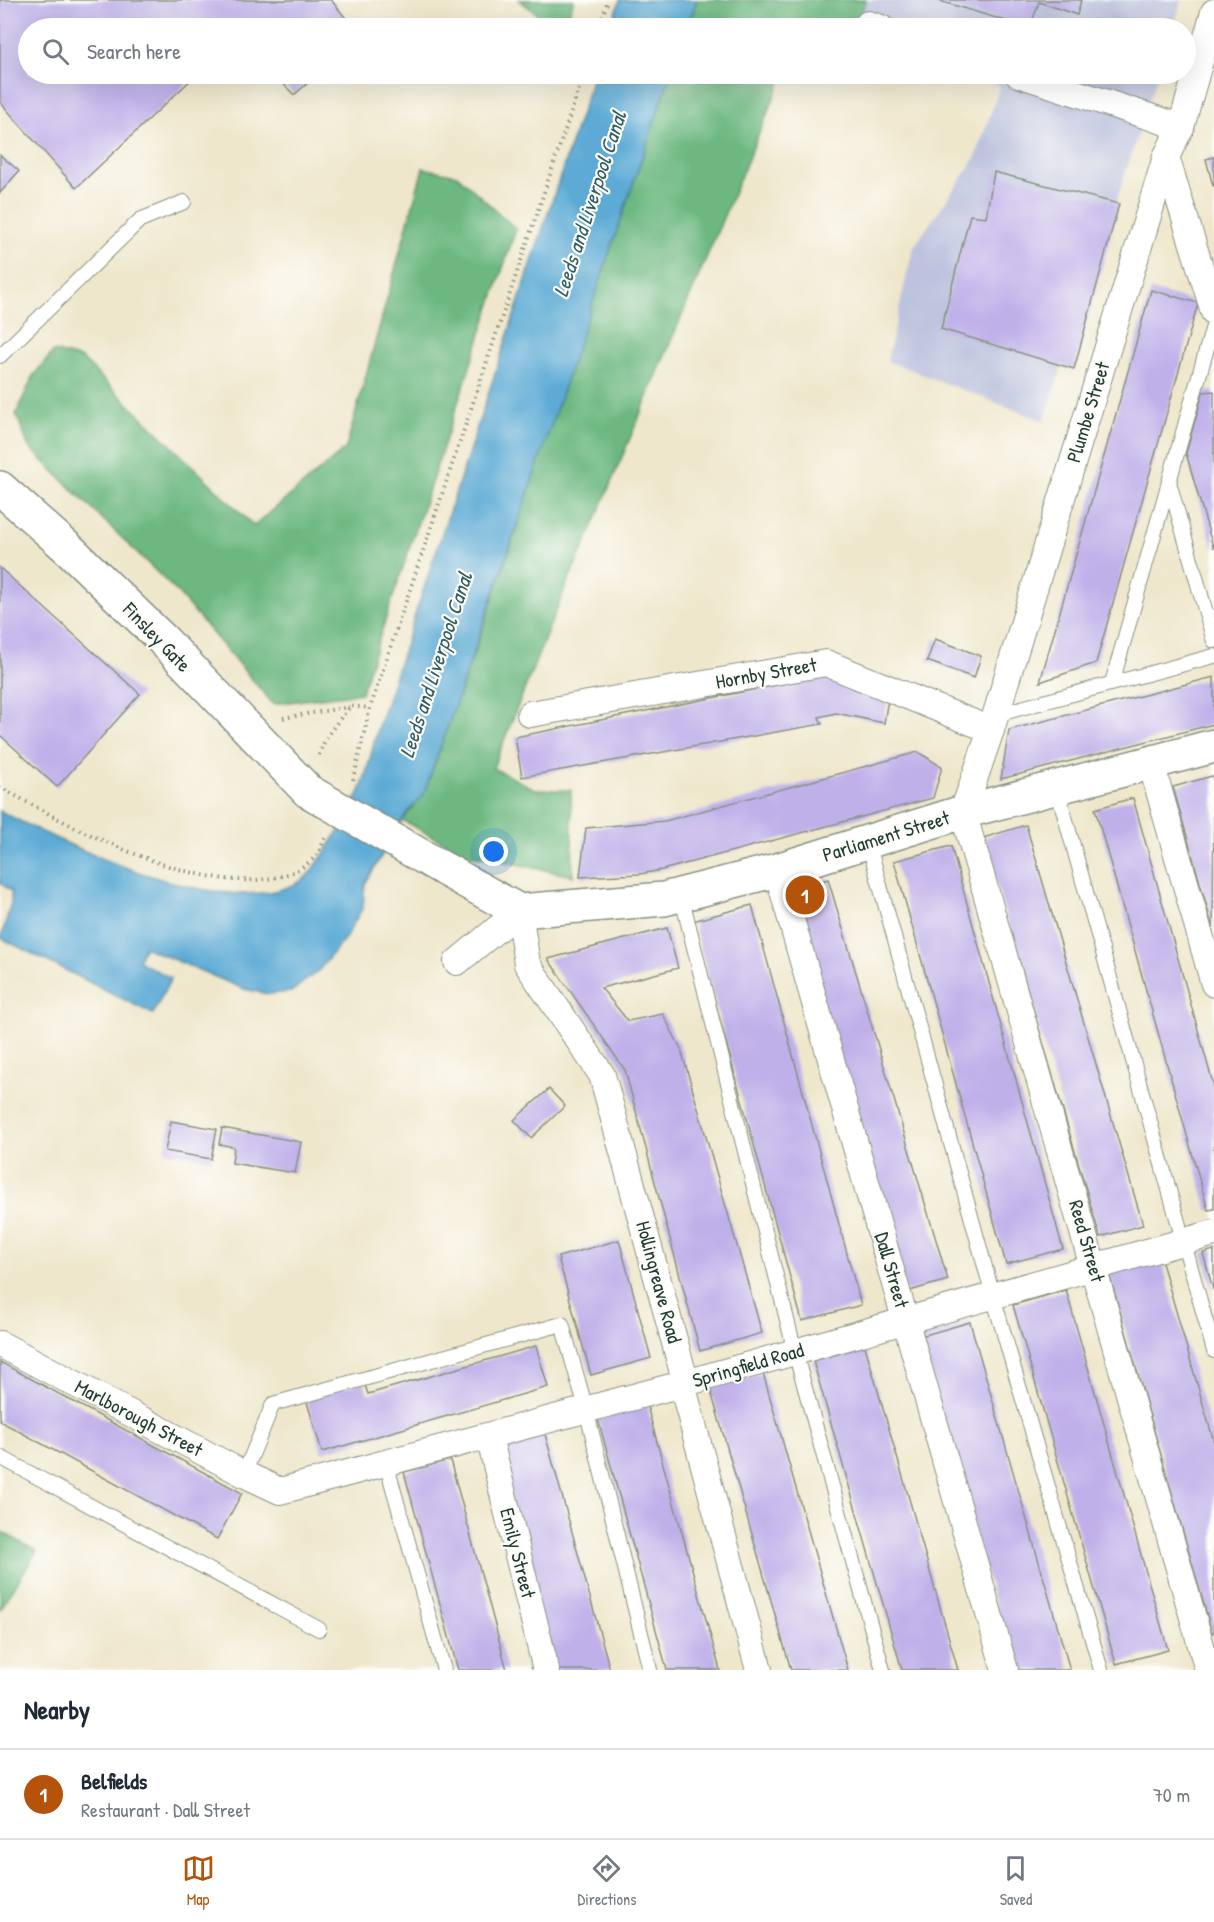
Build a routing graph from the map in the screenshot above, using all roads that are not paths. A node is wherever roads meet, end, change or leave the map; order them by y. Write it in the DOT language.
graph roads {
  1 [pos="1214,12"];
  2 [pos="1196,75"];
  3 [pos="1049,84"];
  4 [pos="1193,84"];
  5 [pos="1181,127"];
  6 [pos="1166,157"];
  7 [pos="184,202"];
  8 [pos="1214,312"];
  9 [pos="1214,324"];
  10 [pos="0,356"];
  11 [pos="1169,482"];
  12 [pos="0,488"];
  13 [pos="1214,641"];
  14 [pos="1214,656"];
  15 [pos="1112,683"];
  16 [pos="530,714"];
  17 [pos="993,722"];
  18 [pos="1214,746"];
  19 [pos="1151,763"];
  20 [pos="1057,788"];
  21 [pos="963,813"];
  22 [pos="868,842"];
  23 [pos="777,870"];
  24 [pos="681,895"];
  25 [pos="519,911"];
  26 [pos="457,962"];
  27 [pos="1214,984"];
  28 [pos="1214,1233"];
  29 [pos="1183,1242"];
  30 [pos="1094,1267"];
  31 [pos="993,1296"];
  32 [pos="907,1320"];
  33 [pos="0,1344"];
  34 [pos="1214,1351"];
  35 [pos="795,1352"];
  36 [pos="682,1384"];
  37 [pos="586,1409"];
  38 [pos="489,1436"];
  39 [pos="0,1457"];
  40 [pos="386,1463"];
  41 [pos="244,1474"];
  42 [pos="280,1491"];
  43 [pos="319,1629"];
  44 [pos="1205,1668"];
  45 [pos="444,1670"];
  46 [pos="546,1670"];
  47 [pos="650,1670"];
  48 [pos="759,1670"];
  49 [pos="883,1670"];
  50 [pos="1005,1670"];
  51 [pos="1101,1670"];
  1 -- 2 [label="street, Plumbe Street"];
  3 -- 5 [label="street"];
  4 -- 5 [label="street, Plumbe Street"];
  5 -- 6 [label="street, Plumbe Street"];
  6 -- 8 [label="street"];
  6 -- 17 [label="street, Plumbe Street"];
  7 -- 10 [label="lane"];
  9 -- 11 [label="lane"];
  11 -- 13 [label="lane"];
  11 -- 15 [label="lane"];
  12 -- 25 [label="street, Finsley Gate, bridge"];
  14 -- 15 [label="lane"];
  15 -- 17 [label="lane"];
  16 -- 17 [label="street, Hornby Street"];
  17 -- 21 [label="street, Plumbe Street"];
  18 -- 19 [label="street, Parliament Street"];
  19 -- 20 [label="street, Parliament Street"];
  19 -- 27 [label="street"];
  20 -- 21 [label="street, Parliament Street"];
  20 -- 29 [label="lane"];
  21 -- 22 [label="street, Parliament Street"];
  21 -- 30 [label="street, Reed Street"];
  22 -- 23 [label="street, Parliament Street"];
  22 -- 31 [label="lane"];
  23 -- 24 [label="street, Parliament Street"];
  23 -- 32 [label="street, Dall Street"];
  24 -- 25 [label="street, Parliament Street"];
  24 -- 35 [label="lane"];
  25 -- 26 [label="street"];
  25 -- 36 [label="street, Hollingreave Road"];
  28 -- 29 [label="street, Springfield Road"];
  29 -- 30 [label="street, Springfield Road"];
  29 -- 34 [label="lane"];
  30 -- 31 [label="street, Springfield Road"];
  30 -- 44 [label="street, Reed Street"];
  31 -- 32 [label="street, Springfield Road"];
  31 -- 51 [label="lane"];
  32 -- 35 [label="street, Springfield Road"];
  32 -- 50 [label="street, Dall Street"];
  33 -- 41 [label="street, Marlborough Street"];
  35 -- 36 [label="street, Springfield Road"];
  35 -- 49 [label="lane"];
  36 -- 37 [label="street, Springfield Road"];
  36 -- 48 [label="street, Hollingreave Road"];
  37 -- 38 [label="street, Springfield Road"];
  37 -- 41 [label="lane"];
  37 -- 47 [label="lane"];
  38 -- 40 [label="street, Springfield Road"];
  38 -- 46 [label="street, Emily Street"];
  39 -- 43 [label="lane"];
  40 -- 42 [label="street, Springfield Road"];
  40 -- 45 [label="lane"];
  41 -- 42 [label="street, Marlborough Street"];
}
